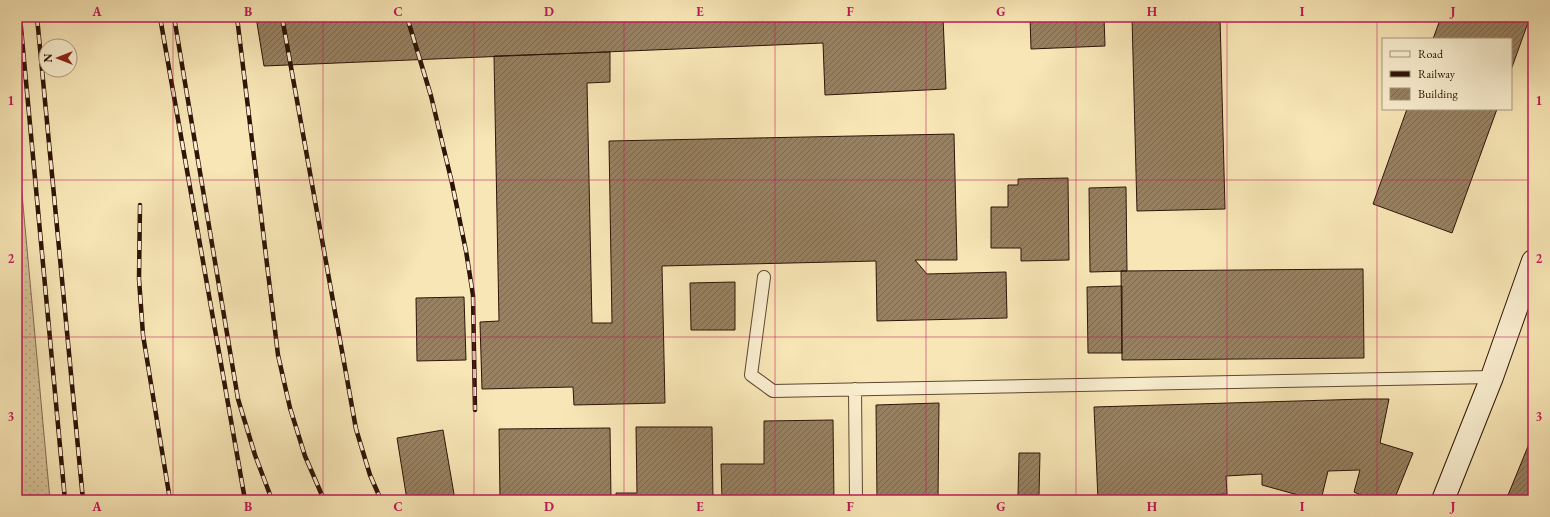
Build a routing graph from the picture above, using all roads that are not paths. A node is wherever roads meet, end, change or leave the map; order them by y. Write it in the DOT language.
graph roads {
  1 [pos="1533,263"];
  2 [pos="764,277"];
  3 [pos="1492,376"];
  4 [pos="855,389"];
  5 [pos="856,500"];
  6 [pos="1443,500"];
  1 -- 3 [label="street"];
  2 -- 4 [label="lane"];
  3 -- 4 [label="lane"];
  3 -- 6 [label="street"];
  4 -- 5 [label="lane"];
}
